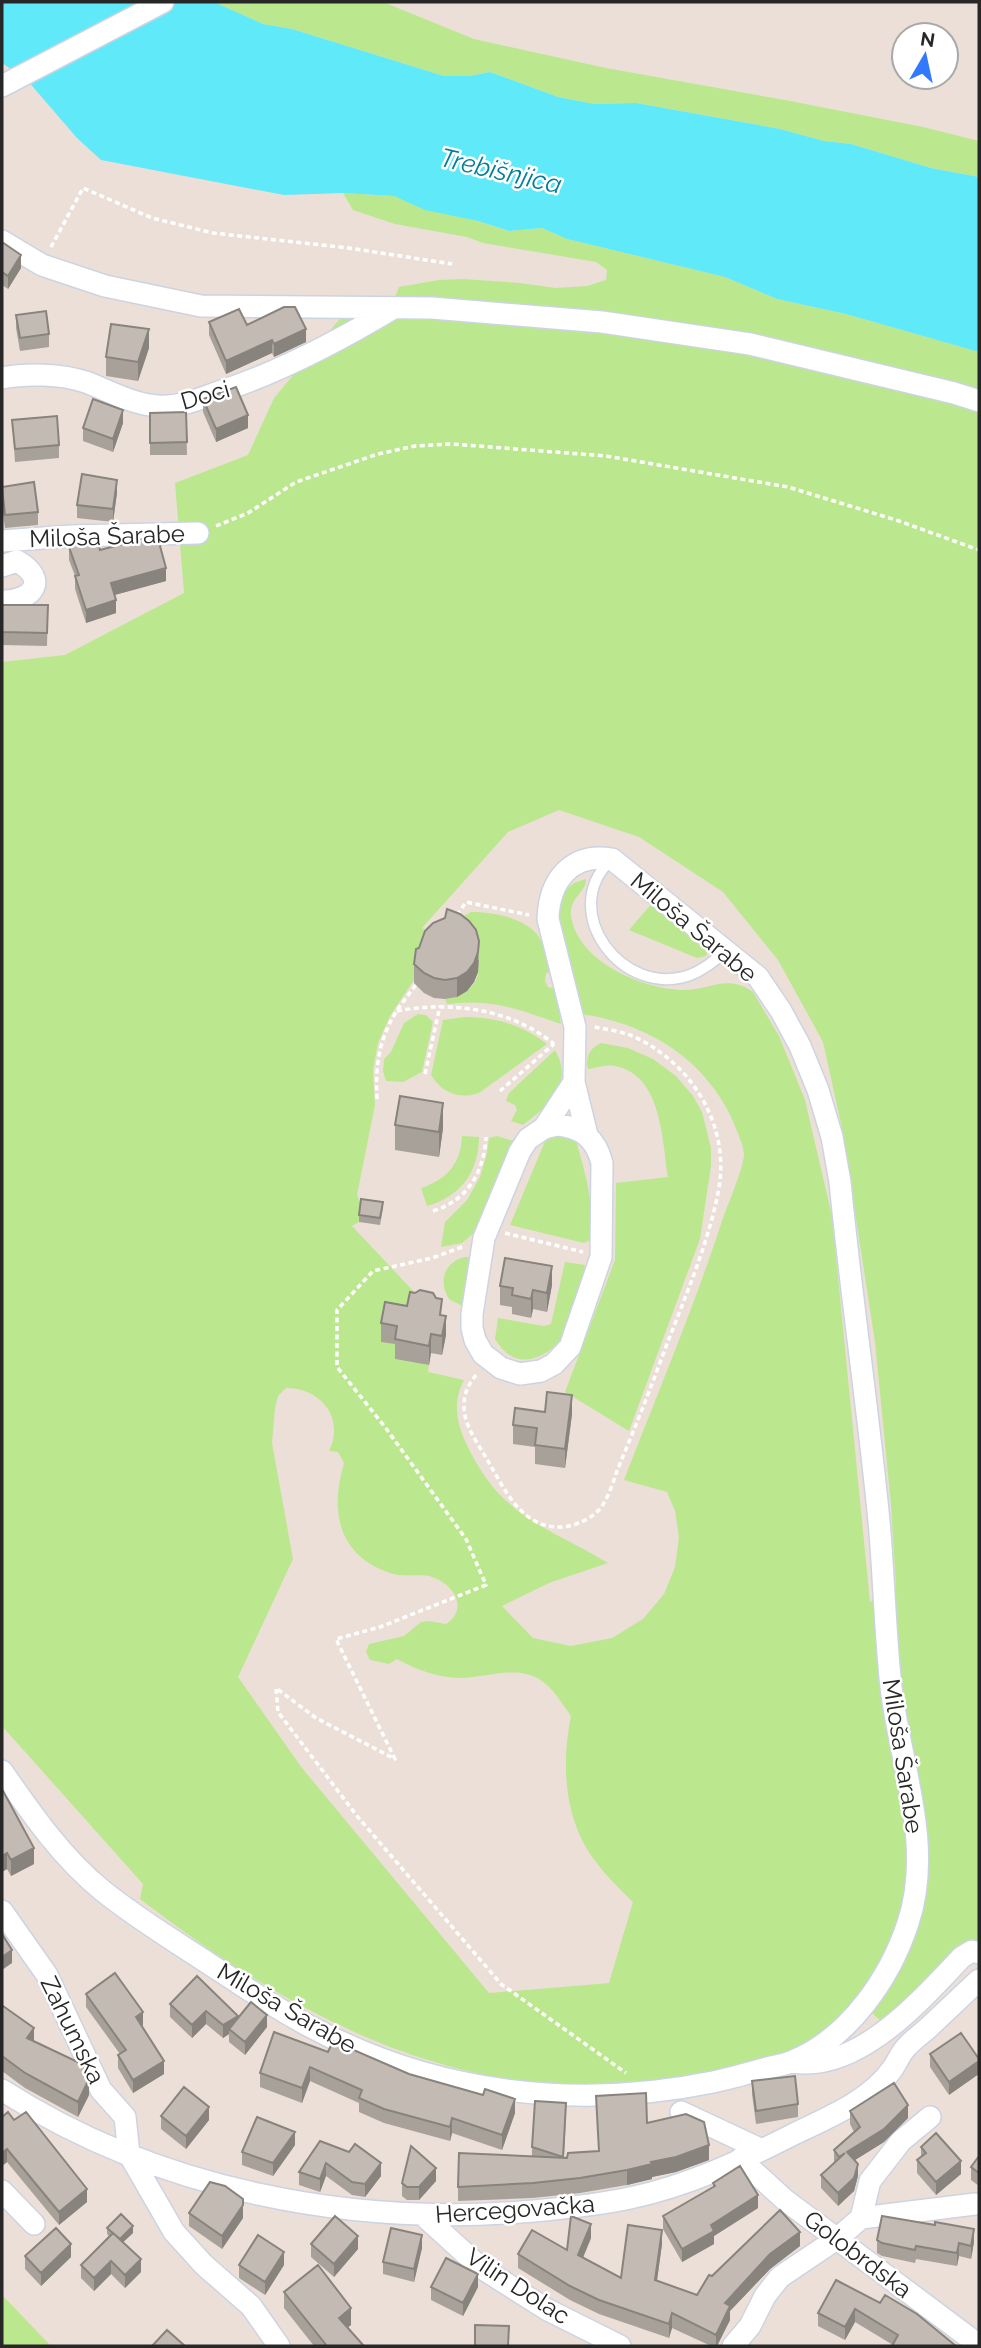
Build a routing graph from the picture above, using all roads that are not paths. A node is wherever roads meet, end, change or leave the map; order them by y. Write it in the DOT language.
graph roads {
  1 [pos="163,2"];
  2 [pos="2,86"];
  3 [pos="2,241"];
  4 [pos="394,308"];
  5 [pos="2,378"];
  6 [pos="979,401"];
  7 [pos="198,533"];
  8 [pos="2,541"];
  9 [pos="2,566"];
  10 [pos="2,601"];
  11 [pos="612,859"];
  12 [pos="726,951"];
  13 [pos="574,1082"];
  14 [pos="544,1128"];
  15 [pos="587,1135"];
  16 [pos="2,1771"];
  17 [pos="2,1911"];
  18 [pos="977,1950"];
  19 [pos="979,1980"];
  20 [pos="792,2062"];
  21 [pos="2,2090"];
  22 [pos="681,2112"];
  23 [pos="930,2117"];
  24 [pos="762,2150"];
  25 [pos="129,2154"];
  26 [pos="740,2159"];
  27 [pos="2,2191"];
  28 [pos="975,2204"];
  29 [pos="424,2216"];
  30 [pos="861,2218"];
  31 [pos="34,2224"];
  32 [pos="838,2238"];
  33 [pos="979,2345"];
  34 [pos="279,2346"];
  35 [pos="620,2346"];
  36 [pos="733,2346"];
  1 -- 2 [label="street"];
  3 -- 4 [label="street"];
  4 -- 5 [label="street, Doci"];
  4 -- 6 [label="street"];
  7 -- 8 [label="street, Miloša Šarabe"];
  9 -- 10 [label="street, Miloša Šarabe"];
  11 -- 12 [label="street, Miloša Šarabe"];
  11 -- 12 [label="lane"];
  11 -- 13 [label="street, Miloša Šarabe"];
  12 -- 20 [label="street, Miloša Šarabe"];
  13 -- 14 [label="street"];
  13 -- 15 [label="street, Miloša Šarabe"];
  14 -- 15 [label="street"];
  14 -- 15 [label="street"];
  16 -- 20 [label="street, Miloša Šarabe"];
  17 -- 25 [label="street, Zahumska"];
  18 -- 20 [label="street"];
  19 -- 24 [label="street, Hercegovačka"];
  21 -- 25 [label="street, Hercegovačka"];
  22 -- 24 [label="street"];
  23 -- 30 [label="street"];
  24 -- 26 [label="street, Hercegovačka"];
  25 -- 29 [label="street, Hercegovačka"];
  25 -- 34 [label="street"];
  26 -- 29 [label="street, Hercegovačka"];
  26 -- 32 [label="street, Golobrdska"];
  27 -- 31 [label="street"];
  28 -- 30 [label="street"];
  29 -- 35 [label="street, Vilin Dolac"];
  30 -- 32 [label="street"];
  32 -- 33 [label="street, Golobrdska"];
  32 -- 36 [label="street"];
}
